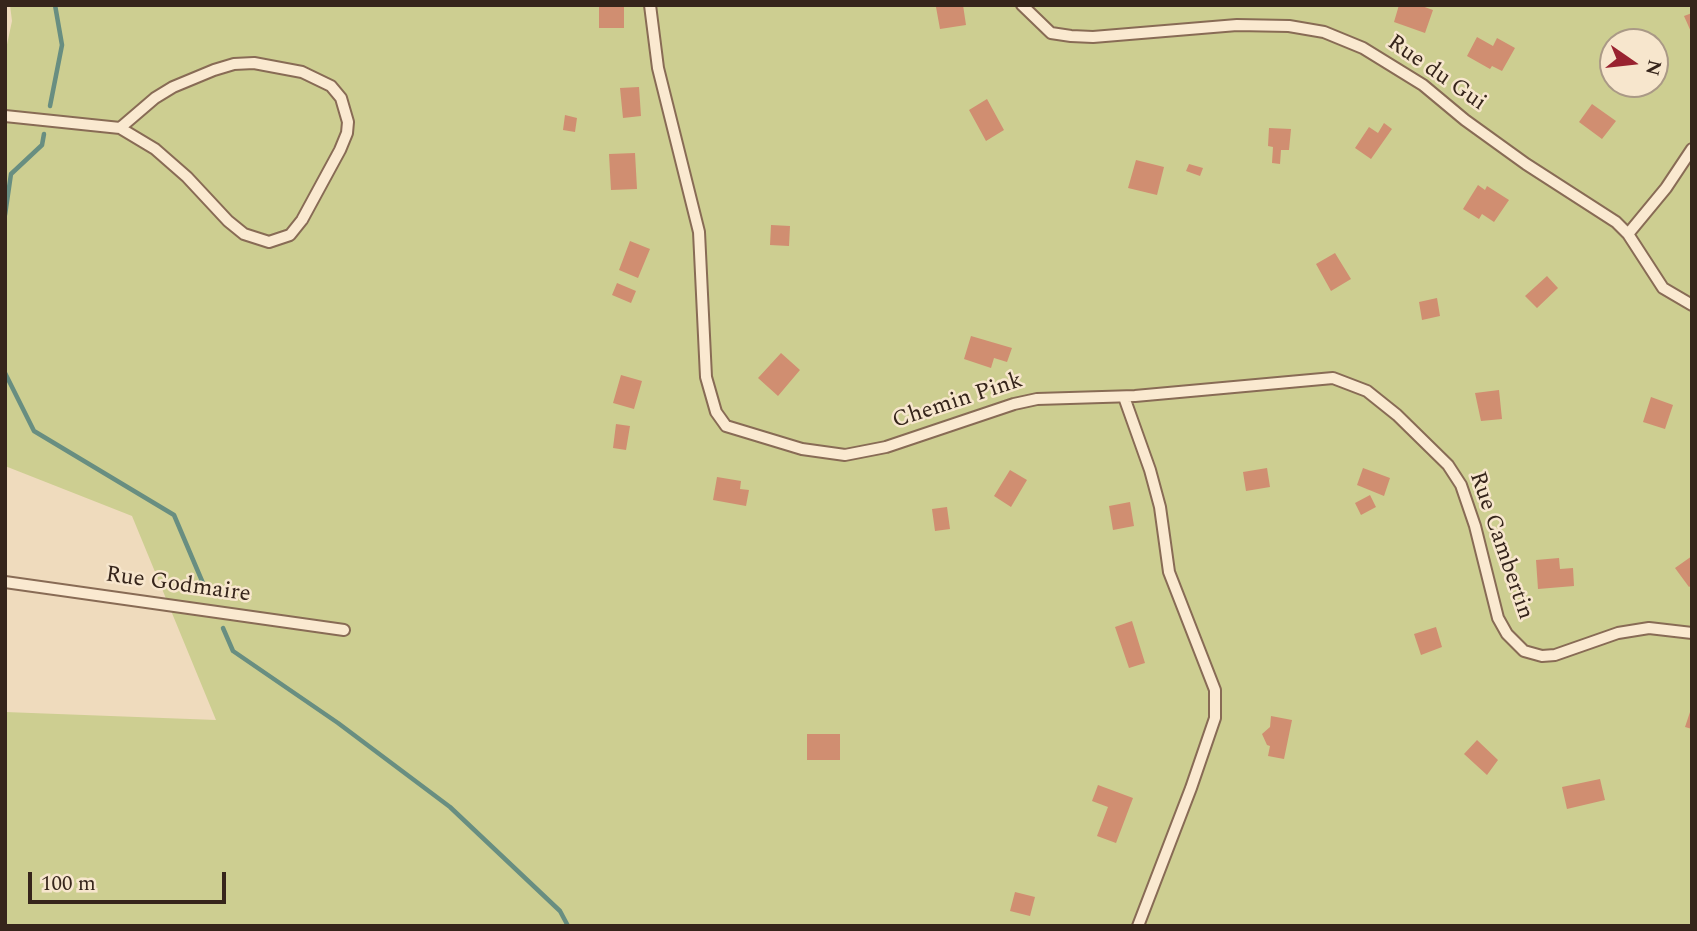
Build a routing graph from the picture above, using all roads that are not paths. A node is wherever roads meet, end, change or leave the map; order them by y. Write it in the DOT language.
graph roads {
  1 [pos="650,5"];
  2 [pos="1022,5"];
  3 [pos="5,116"];
  4 [pos="120,128"];
  5 [pos="1692,149"];
  6 [pos="1628,234"];
  7 [pos="1692,305"];
  8 [pos="1124,397"];
  9 [pos="5,582"];
  10 [pos="344,631"];
  11 [pos="1692,634"];
  12 [pos="1138,926"];
  1 -- 8 [label="street, Chemin Pink"];
  2 -- 6 [label="street, Rue du Gui"];
  3 -- 4 [label="street"];
  4 -- 4 [label="street"];
  5 -- 6 [label="street"];
  6 -- 7 [label="street, Rue du Gui"];
  8 -- 11 [label="street, Rue Cambertin"];
  8 -- 12 [label="street"];
  9 -- 10 [label="street, Rue Godmaire"];
}
